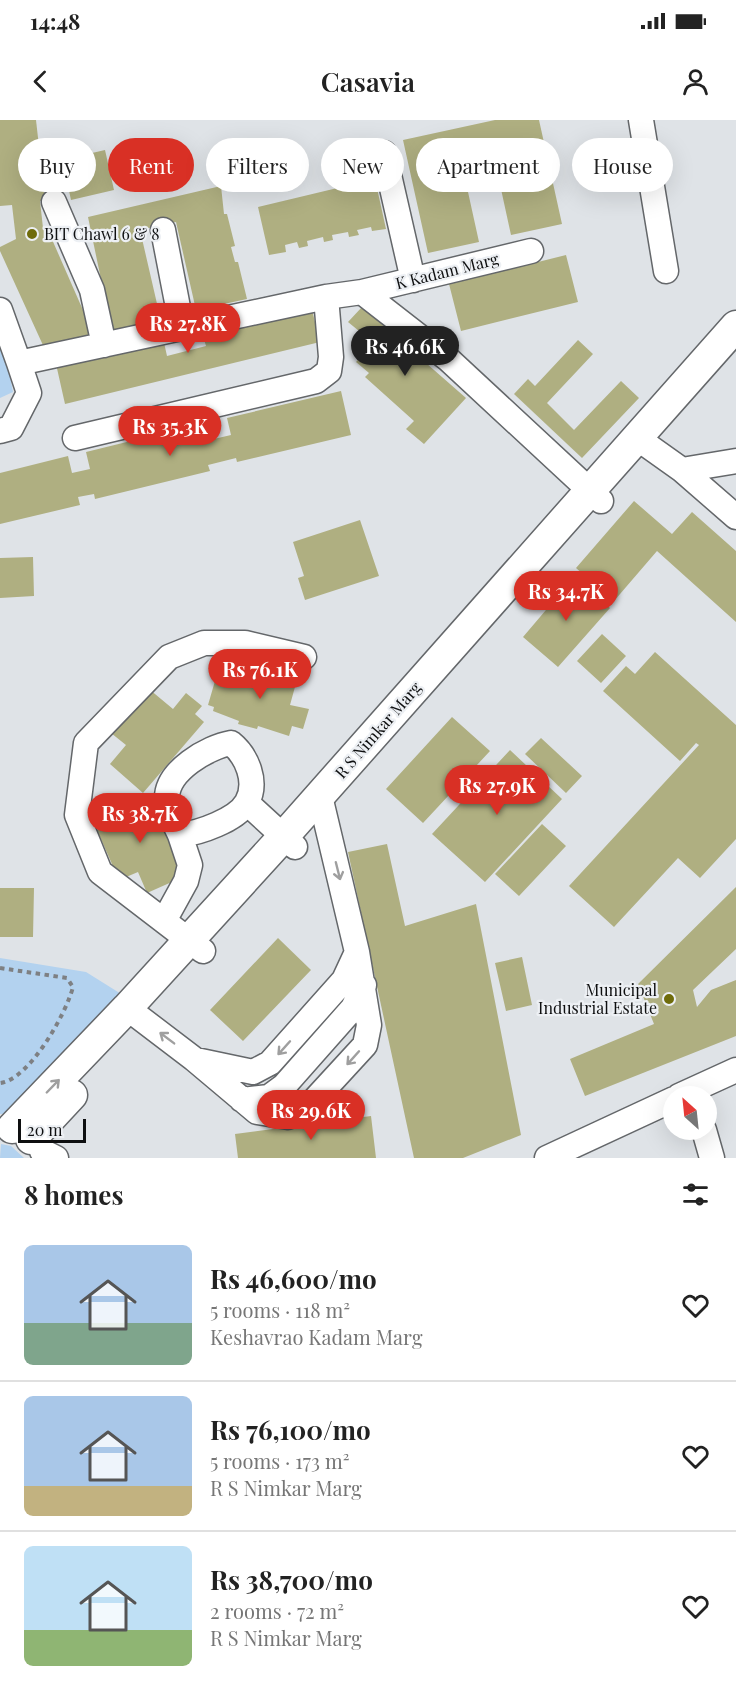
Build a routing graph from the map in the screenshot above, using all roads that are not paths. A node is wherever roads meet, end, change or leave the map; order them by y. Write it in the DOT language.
graph roads {
  1 [pos="641,120"];
  2 [pos="393,192"];
  3 [pos="54,202"];
  4 [pos="163,230"];
  5 [pos="531,251"];
  6 [pos="666,271"];
  7 [pos="413,280"];
  8 [pos="362,292"];
  9 [pos="326,297"];
  10 [pos="0,310"];
  11 [pos="736,326"];
  12 [pos="182,328"];
  13 [pos="104,345"];
  14 [pos="736,349"];
  15 [pos="19,363"];
  16 [pos="0,431"];
  17 [pos="75,438"];
  18 [pos="643,442"];
  19 [pos="736,461"];
  20 [pos="682,470"];
  21 [pos="595,495"];
  22 [pos="736,517"];
  23 [pos="304,657"];
  24 [pos="247,803"];
  25 [pos="322,805"];
  26 [pos="180,835"];
  27 [pos="290,842"];
  28 [pos="164,921"];
  29 [pos="196,946"];
  30 [pos="357,952"];
  31 [pos="364,985"];
  32 [pos="135,1014"];
  33 [pos="194,1059"];
  34 [pos="736,1070"];
  35 [pos="705,1086"];
  36 [pos="242,1100"];
  37 [pos="663,1106"];
  38 [pos="707,1140"];
  39 [pos="31,1143"];
  40 [pos="547,1158"];
  41 [pos="712,1158"];
  1 -- 6 [label="street"];
  2 -- 7 [label="street"];
  3 -- 13 [label="street"];
  4 -- 12 [label="street"];
  5 -- 7 [label="street, K Kadam Marg"];
  7 -- 8 [label="street, K Kadam Marg"];
  8 -- 9 [label="street, K Kadam Marg"];
  8 -- 21 [label="street"];
  9 -- 12 [label="street, K Kadam Marg"];
  9 -- 17 [label="street"];
  10 -- 15 [label="street"];
  11 -- 18 [label="main road, R S Nimkar Marg"];
  12 -- 13 [label="street, K Kadam Marg"];
  13 -- 15 [label="street, K Kadam Marg"];
  14 -- 18 [label="main road, R S Nimkar Marg"];
  15 -- 16 [label="street"];
  18 -- 20 [label="street"];
  18 -- 21 [label="main road, R S Nimkar Marg"];
  19 -- 20 [label="street"];
  20 -- 22 [label="street"];
  21 -- 25 [label="main road, R S Nimkar Marg"];
  23 -- 28 [label="street"];
  24 -- 26 [label="street"];
  24 -- 26 [label="street"];
  24 -- 27 [label="street"];
  25 -- 27 [label="main road, R S Nimkar Marg"];
  25 -- 30 [label="street, one-way"];
  26 -- 28 [label="street"];
  27 -- 29 [label="main road, R S Nimkar Marg"];
  28 -- 29 [label="street"];
  29 -- 32 [label="main road, R S Nimkar Marg"];
  30 -- 31 [label="street"];
  30 -- 33 [label="street, one-way"];
  31 -- 36 [label="street"];
  31 -- 36 [label="street, one-way"];
  33 -- 32 [label="street, one-way"];
  32 -- 39 [label="main road, R S Nimkar Marg"];
  33 -- 36 [label="street"];
  34 -- 35 [label="street"];
  37 -- 40 [label="street"];
  38 -- 41 [label="street"];
}
